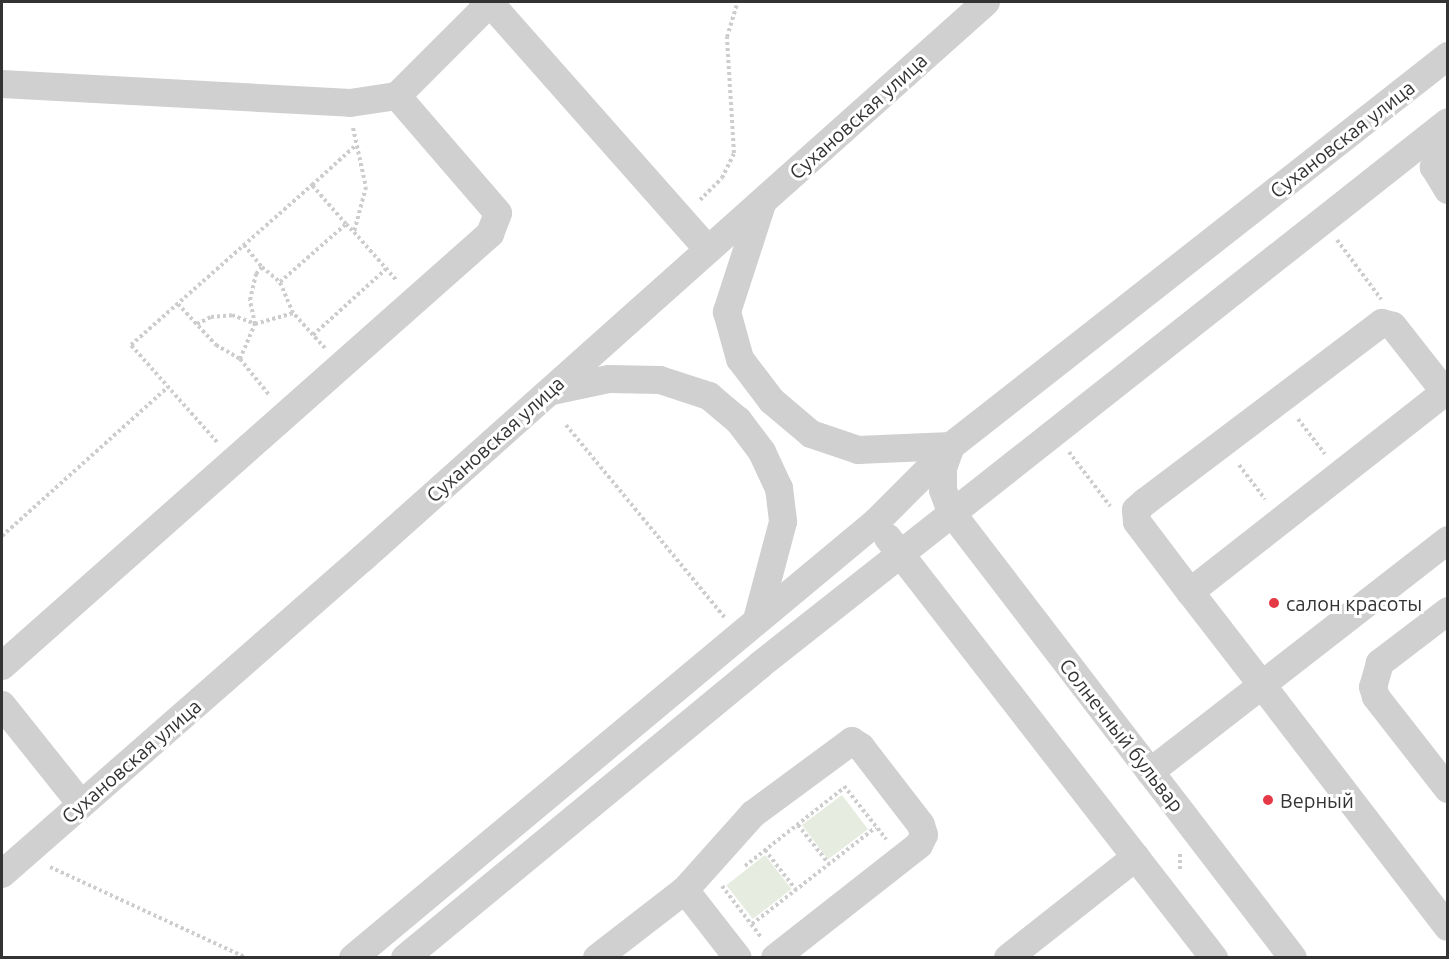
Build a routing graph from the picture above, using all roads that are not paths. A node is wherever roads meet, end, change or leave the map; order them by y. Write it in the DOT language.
graph roads {
  1 [pos="487,2"];
  2 [pos="986,2"];
  3 [pos="1448,56"];
  4 [pos="2,84"];
  5 [pos="398,96"];
  6 [pos="1448,122"];
  7 [pos="1448,152"];
  8 [pos="1448,190"];
  9 [pos="762,202"];
  10 [pos="708,249"];
  11 [pos="549,391"];
  12 [pos="1446,393"];
  13 [pos="951,447"];
  14 [pos="951,512"];
  15 [pos="876,522"];
  16 [pos="1448,540"];
  17 [pos="900,553"];
  18 [pos="1190,592"];
  19 [pos="1448,611"];
  20 [pos="748,628"];
  21 [pos="2,666"];
  22 [pos="1262,685"];
  23 [pos="2,705"];
  24 [pos="1150,772"];
  25 [pos="1448,789"];
  26 [pos="81,804"];
  27 [pos="1136,857"];
  28 [pos="2,874"];
  29 [pos="685,890"];
  30 [pos="1448,927"];
  31 [pos="1014,956"];
  32 [pos="353,957"];
  33 [pos="405,957"];
  34 [pos="597,957"];
  35 [pos="738,957"];
  36 [pos="776,957"];
  37 [pos="1214,957"];
  38 [pos="1293,957"];
  1 -- 5 [label="street"];
  1 -- 10 [label="street"];
  2 -- 9 [label="street, Сухановская улица"];
  3 -- 13 [label="street, Сухановская улица"];
  4 -- 5 [label="street"];
  5 -- 21 [label="street"];
  6 -- 14 [label="street"];
  7 -- 8 [label="street"];
  9 -- 10 [label="street, Сухановская улица"];
  9 -- 13 [label="street"];
  10 -- 11 [label="street, Сухановская улица"];
  11 -- 20 [label="street"];
  11 -- 26 [label="street, Сухановская улица"];
  12 -- 18 [label="street"];
  12 -- 18 [label="street"];
  13 -- 14 [label="street"];
  13 -- 15 [label="street, Сухановская улица"];
  14 -- 17 [label="street"];
  14 -- 24 [label="street, Солнечный бульвар"];
  15 -- 17 [label="street"];
  15 -- 20 [label="street, Сухановская улица"];
  16 -- 22 [label="street"];
  17 -- 27 [label="street"];
  17 -- 33 [label="street"];
  18 -- 22 [label="street"];
  19 -- 25 [label="street"];
  20 -- 32 [label="street, Сухановская улица"];
  22 -- 24 [label="street"];
  22 -- 30 [label="street"];
  23 -- 26 [label="street"];
  24 -- 38 [label="street, Солнечный бульвар"];
  26 -- 28 [label="street, Сухановская улица"];
  27 -- 31 [label="street"];
  27 -- 37 [label="street"];
  29 -- 34 [label="street"];
  29 -- 35 [label="street"];
  29 -- 36 [label="street"];
}
